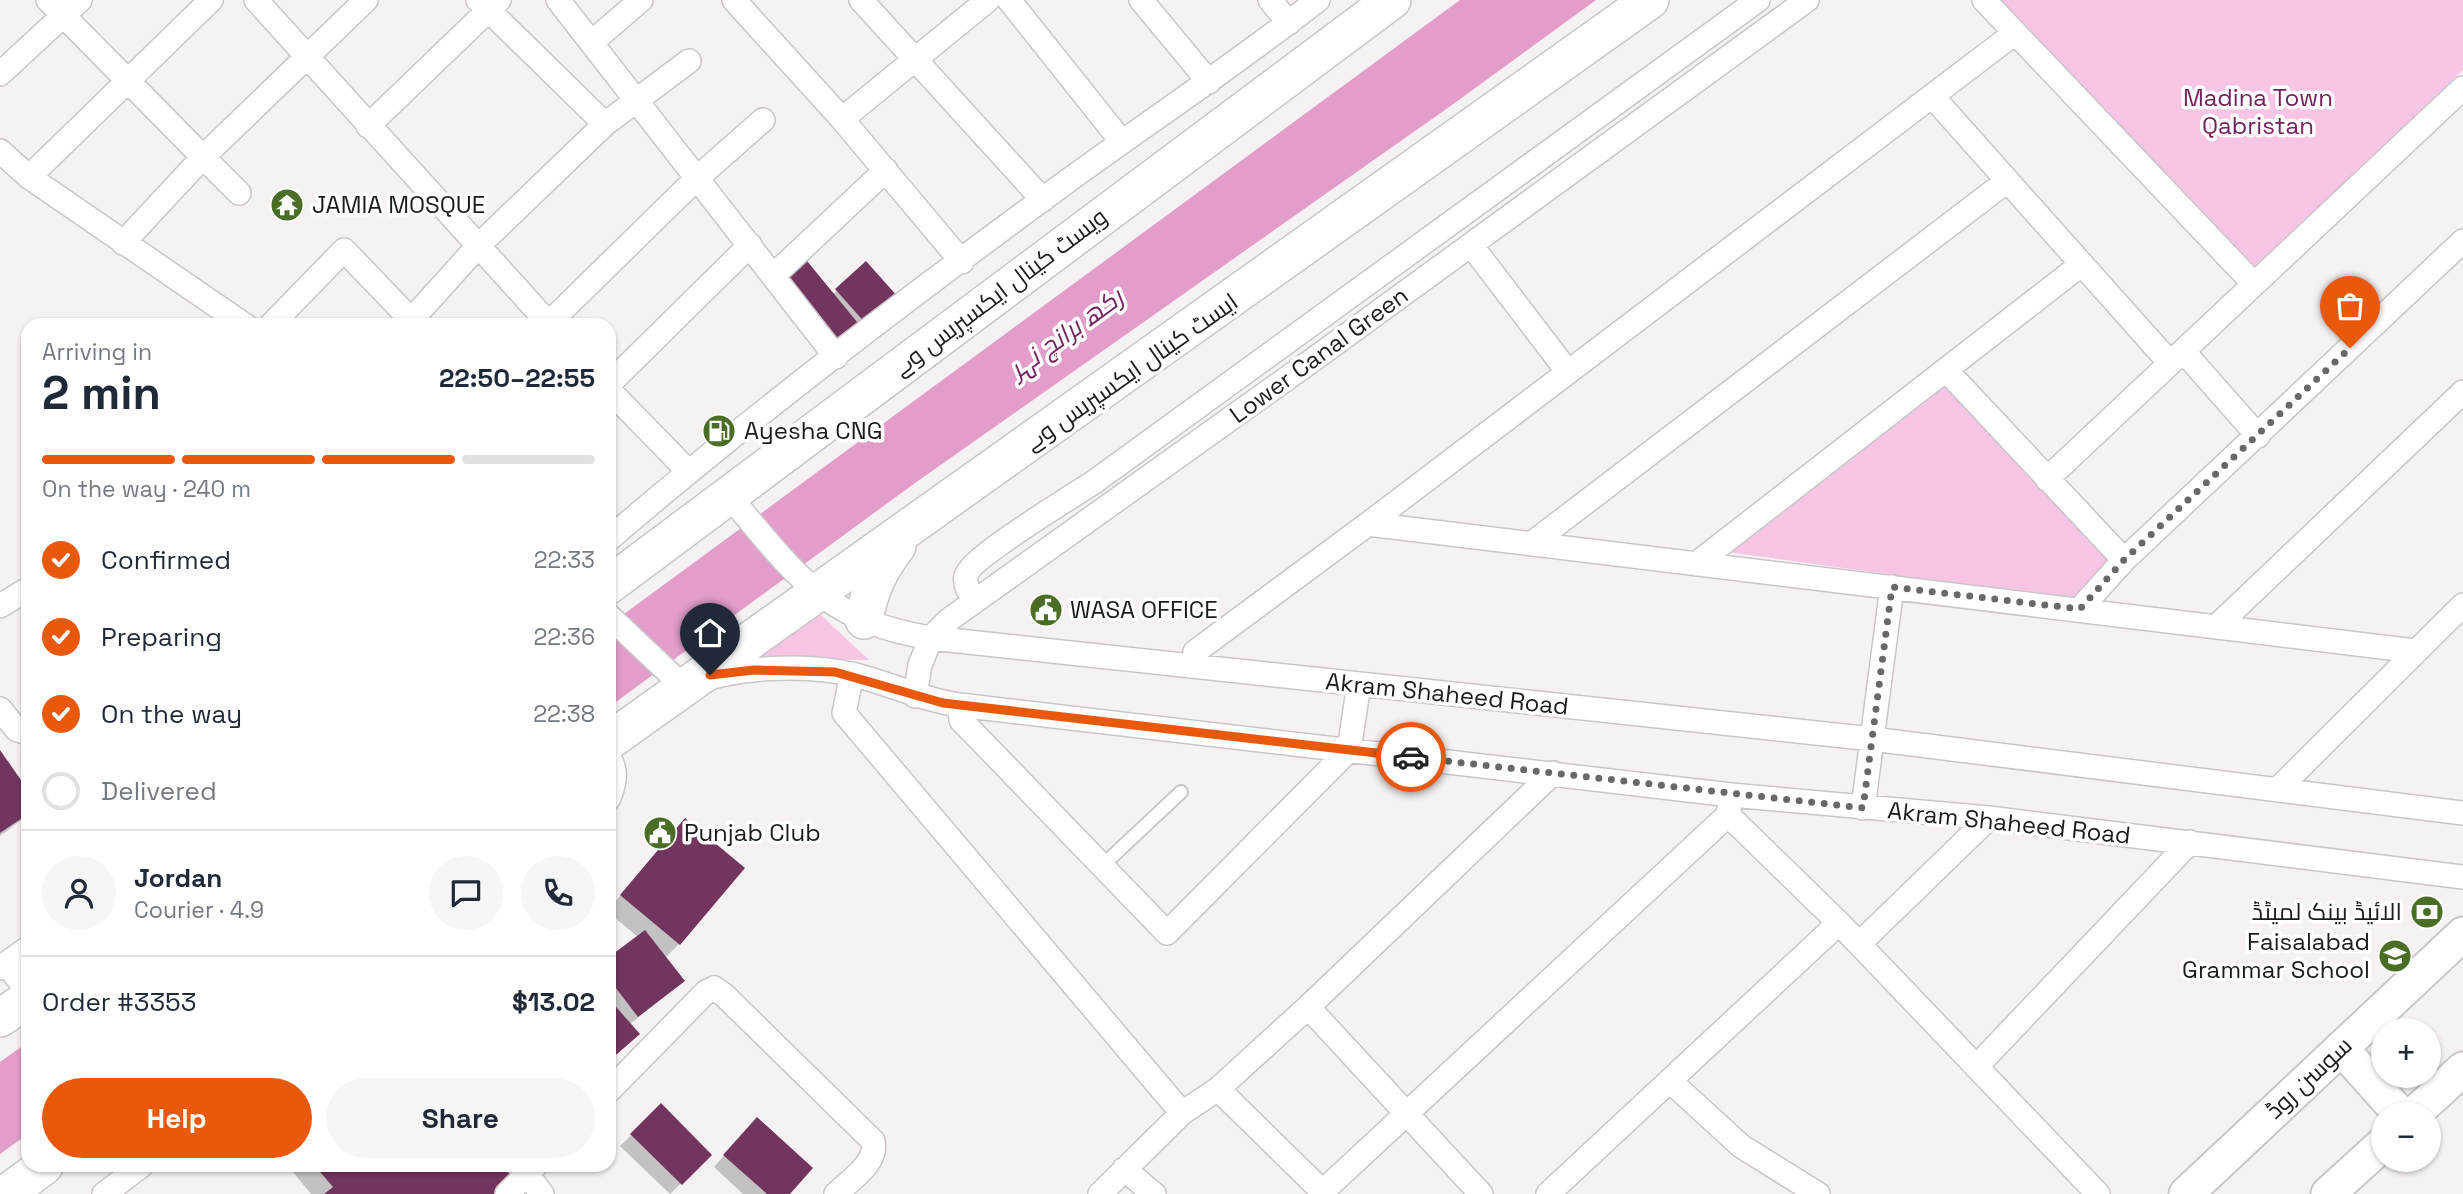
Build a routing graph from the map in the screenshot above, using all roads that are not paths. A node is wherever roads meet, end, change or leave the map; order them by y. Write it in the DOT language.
graph roads {
  1 [pos="211,0"];
  2 [pos="256,0"];
  3 [pos="366,0"];
  4 [pos="558,0"];
  5 [pos="640,0"];
  6 [pos="734,0"];
  7 [pos="861,0"];
  8 [pos="988,0"];
  9 [pos="1009,0"];
  10 [pos="1141,0"];
  11 [pos="1270,0"];
  12 [pos="1318,0"];
  13 [pos="1392,0"];
  14 [pos="1650,0"];
  15 [pos="1758,0"];
  16 [pos="1807,0"];
  17 [pos="1984,0"];
  18 [pos="488,3"];
  19 [pos="64,5"];
  20 [pos="1289,23"];
  21 [pos="2015,33"];
  22 [pos="592,43"];
  23 [pos="306,57"];
  24 [pos="913,60"];
  25 [pos="689,61"];
  26 [pos="0,74"];
  27 [pos="129,82"];
  28 [pos="1209,82"];
  29 [pos="2463,88"];
  30 [pos="1932,96"];
  31 [pos="638,102"];
  32 [pos="842,119"];
  33 [pos="762,120"];
  34 [pos="605,124"];
  35 [pos="368,126"];
  36 [pos="1122,142"];
  37 [pos="0,151"];
  38 [pos="203,158"];
  39 [pos="886,170"];
  40 [pos="29,177"];
  41 [pos="696,178"];
  42 [pos="2007,181"];
  43 [pos="239,193"];
  44 [pos="1043,200"];
  45 [pos="2463,241"];
  46 [pos="122,243"];
  47 [pos="750,245"];
  48 [pos="1471,245"];
  49 [pos="478,246"];
  50 [pos="962,262"];
  51 [pos="2082,264"];
  52 [pos="774,275"];
  53 [pos="2254,284"];
  54 [pos="234,318"];
  55 [pos="278,318"];
  56 [pos="406,318"];
  57 [pos="416,318"];
  58 [pos="543,318"];
  59 [pos="556,318"];
  60 [pos="836,356"];
  61 [pos="2177,357"];
  62 [pos="1946,370"];
  63 [pos="1568,372"];
  64 [pos="616,377"];
  65 [pos="2463,392"];
  66 [pos="616,397"];
  67 [pos="2258,436"];
  68 [pos="688,471"];
  69 [pos="2047,478"];
  70 [pos="951,500"];
  71 [pos="735,503"];
  72 [pos="1367,524"];
  73 [pos="616,533"];
  74 [pos="1531,544"];
  75 [pos="2124,560"];
  76 [pos="1696,564"];
  77 [pos="616,580"];
  78 [pos="809,586"];
  79 [pos="1892,587"];
  80 [pos="21,593"];
  81 [pos="975,601"];
  82 [pos="0,606"];
  83 [pos="2463,606"];
  84 [pos="2080,609"];
  85 [pos="864,620"];
  86 [pos="616,623"];
  87 [pos="2218,625"];
  88 [pos="931,638"];
  89 [pos="2415,651"];
  90 [pos="1193,666"];
  91 [pos="852,674"];
  92 [pos="678,681"];
  93 [pos="1359,684"];
  94 [pos="915,696"];
  95 [pos="960,705"];
  96 [pos="0,709"];
  97 [pos="21,731"];
  98 [pos="616,735"];
  99 [pos="1872,739"];
  100 [pos="1349,750"];
  101 [pos="1553,773"];
  102 [pos="2277,790"];
  103 [pos="1181,792"];
  104 [pos="1730,805"];
  105 [pos="1863,808"];
  106 [pos="2463,813"];
  107 [pos="1989,818"];
  108 [pos="2190,842"];
  109 [pos="1101,867"];
  110 [pos="2463,877"];
  111 [pos="1839,923"];
  112 [pos="2463,934"];
  113 [pos="1859,944"];
  114 [pos="21,953"];
  115 [pos="3,966"];
  116 [pos="21,984"];
  117 [pos="21,1004"];
  118 [pos="1308,1007"];
  119 [pos="0,1018"];
  120 [pos="2341,1048"];
  121 [pos="1976,1067"];
  122 [pos="2463,1069"];
  123 [pos="1670,1081"];
  124 [pos="616,1084"];
  125 [pos="1218,1089"];
  126 [pos="2389,1102"];
  127 [pos="2427,1102"];
  128 [pos="1182,1113"];
  129 [pos="1408,1115"];
  130 [pos="2371,1155"];
  131 [pos="1124,1169"];
  132 [pos="36,1172"];
  133 [pos="135,1172"];
  134 [pos="525,1172"];
  135 [pos="530,1172"];
  136 [pos="115,1191"];
  137 [pos="1323,1193"];
  138 [pos="6,1194"];
  139 [pos="507,1194"];
  140 [pos="542,1194"];
  141 [pos="836,1194"];
  142 [pos="1100,1194"];
  143 [pos="1154,1194"];
  144 [pos="1481,1194"];
  145 [pos="1548,1194"];
  146 [pos="1818,1194"];
  147 [pos="2098,1194"];
  148 [pos="2186,1194"];
  149 [pos="2328,1194"];
  1 -- 27 [label="street"];
  2 -- 23 [label="street"];
  3 -- 23 [label="street"];
  4 -- 22 [label="street"];
  5 -- 22 [label="street"];
  6 -- 32 [label="street"];
  7 -- 24 [label="street"];
  8 -- 24 [label="street"];
  9 -- 36 [label="street"];
  10 -- 28 [label="street"];
  11 -- 20 [label="street"];
  12 -- 20 [label="street"];
  13 -- 71 [label="main road, ویسٹ کینال ایکسپریس وے"];
  14 -- 70 [label="main road, ایسٹ کینال ایکسپریس وے"];
  15 -- 81 [label="street"];
  16 -- 48 [label="street, Lower Canal Green"];
  17 -- 21 [label="street"];
  18 -- 34 [label="street"];
  18 -- 35 [label="street"];
  19 -- 26 [label="street"];
  19 -- 27 [label="street"];
  20 -- 28 [label="street"];
  21 -- 30 [label="street"];
  21 -- 53 [label="street"];
  22 -- 31 [label="street"];
  23 -- 35 [label="street"];
  23 -- 38 [label="street"];
  24 -- 32 [label="street"];
  24 -- 44 [label="street"];
  25 -- 31 [label="street"];
  27 -- 38 [label="street"];
  27 -- 40 [label="street"];
  28 -- 36 [label="street"];
  29 -- 53 [label="street"];
  30 -- 42 [label="street"];
  30 -- 63 [label="street"];
  31 -- 34 [label="street"];
  31 -- 41 [label="street"];
  32 -- 39 [label="street"];
  33 -- 41 [label="street"];
  34 -- 49 [label="street"];
  35 -- 49 [label="street"];
  36 -- 44 [label="street"];
  37 -- 40 [label="street"];
  38 -- 43 [label="street"];
  38 -- 46 [label="street"];
  39 -- 50 [label="street"];
  39 -- 52 [label="street"];
  40 -- 46 [label="street"];
  41 -- 47 [label="street"];
  41 -- 59 [label="street"];
  42 -- 51 [label="street"];
  42 -- 74 [label="street"];
  44 -- 50 [label="street"];
  45 -- 67 [label="street"];
  46 -- 54 [label="street"];
  47 -- 52 [label="street"];
  47 -- 64 [label="street"];
  48 -- 63 [label="street"];
  48 -- 81 [label="street, Lower Canal Green"];
  49 -- 57 [label="street"];
  49 -- 58 [label="street"];
  50 -- 60 [label="street"];
  51 -- 61 [label="street"];
  51 -- 62 [label="street"];
  52 -- 60 [label="street"];
  53 -- 61 [label="street"];
  55 -- 56 [label="street"];
  60 -- 68 [label="street"];
  61 -- 67 [label="street"];
  61 -- 69 [label="street"];
  62 -- 69 [label="street"];
  62 -- 76 [label="street"];
  63 -- 72 [label="street"];
  65 -- 87 [label="street"];
  66 -- 68 [label="street"];
  67 -- 75 [label="street"];
  68 -- 73 [label="street"];
  69 -- 75 [label="street"];
  70 -- 78 [label="main road, ایسٹ کینال ایکسپریس وے"];
  70 -- 85 [label="main road"];
  71 -- 77 [label="main road, ویسٹ کینال ایکسپریس وے"];
  71 -- 78 [label="street"];
  72 -- 74 [label="street"];
  72 -- 90 [label="street"];
  74 -- 76 [label="street"];
  75 -- 84 [label="street"];
  76 -- 79 [label="street"];
  78 -- 85 [label="street"];
  78 -- 92 [label="main road, ایسٹ کینال ایکسپریس وے"];
  79 -- 84 [label="street"];
  79 -- 99 [label="street"];
  80 -- 82 [label="street"];
  81 -- 88 [label="street, Lower Canal Green"];
  83 -- 89 [label="street"];
  84 -- 87 [label="street"];
  85 -- 88 [label="street"];
  86 -- 92 [label="street"];
  87 -- 89 [label="street"];
  88 -- 90 [label="street, Akram Shaheed Road"];
  88 -- 94 [label="street"];
  89 -- 102 [label="street"];
  90 -- 93 [label="street, Akram Shaheed Road"];
  91 -- 92 [label="street, Akram Shaheed Road"];
  91 -- 94 [label="street, Akram Shaheed Road"];
  91 -- 128 [label="street"];
  92 -- 98 [label="main road, ایسٹ کینال ایکسپریس وے"];
  93 -- 99 [label="street, Akram Shaheed Road"];
  93 -- 100 [label="street"];
  94 -- 95 [label="street, Akram Shaheed Road"];
  95 -- 100 [label="street, Akram Shaheed Road"];
  95 -- 109 [label="street"];
  96 -- 97 [label="street"];
  99 -- 102 [label="street, Akram Shaheed Road"];
  99 -- 105 [label="street"];
  100 -- 101 [label="street, Akram Shaheed Road"];
  100 -- 109 [label="street"];
  101 -- 104 [label="street, Akram Shaheed Road"];
  101 -- 118 [label="street"];
  102 -- 106 [label="street, Akram Shaheed Road"];
  103 -- 109 [label="lane"];
  104 -- 105 [label="street, Akram Shaheed Road"];
  104 -- 111 [label="street"];
  104 -- 129 [label="street"];
  105 -- 107 [label="street, Akram Shaheed Road"];
  107 -- 108 [label="street, Akram Shaheed Road"];
  107 -- 113 [label="street"];
  108 -- 110 [label="street, Akram Shaheed Road"];
  108 -- 121 [label="street"];
  111 -- 113 [label="street"];
  111 -- 123 [label="street"];
  112 -- 120 [label="street, سوسن روڈ"];
  113 -- 121 [label="street"];
  114 -- 115 [label="street"];
  115 -- 116 [label="street"];
  117 -- 119 [label="main road"];
  118 -- 125 [label="street"];
  118 -- 129 [label="street"];
  120 -- 126 [label="street"];
  120 -- 148 [label="street, سوسن روڈ"];
  121 -- 147 [label="street"];
  122 -- 127 [label="street"];
  123 -- 145 [label="street"];
  123 -- 146 [label="street"];
  124 -- 141 [label="street"];
  125 -- 128 [label="street"];
  125 -- 137 [label="street"];
  128 -- 131 [label="street"];
  129 -- 137 [label="street"];
  129 -- 144 [label="street"];
  130 -- 149 [label="street"];
  131 -- 142 [label="street"];
  131 -- 143 [label="street"];
  132 -- 138 [label="main road"];
  133 -- 136 [label="street"];
  134 -- 139 [label="street"];
  135 -- 140 [label="street"];
}
